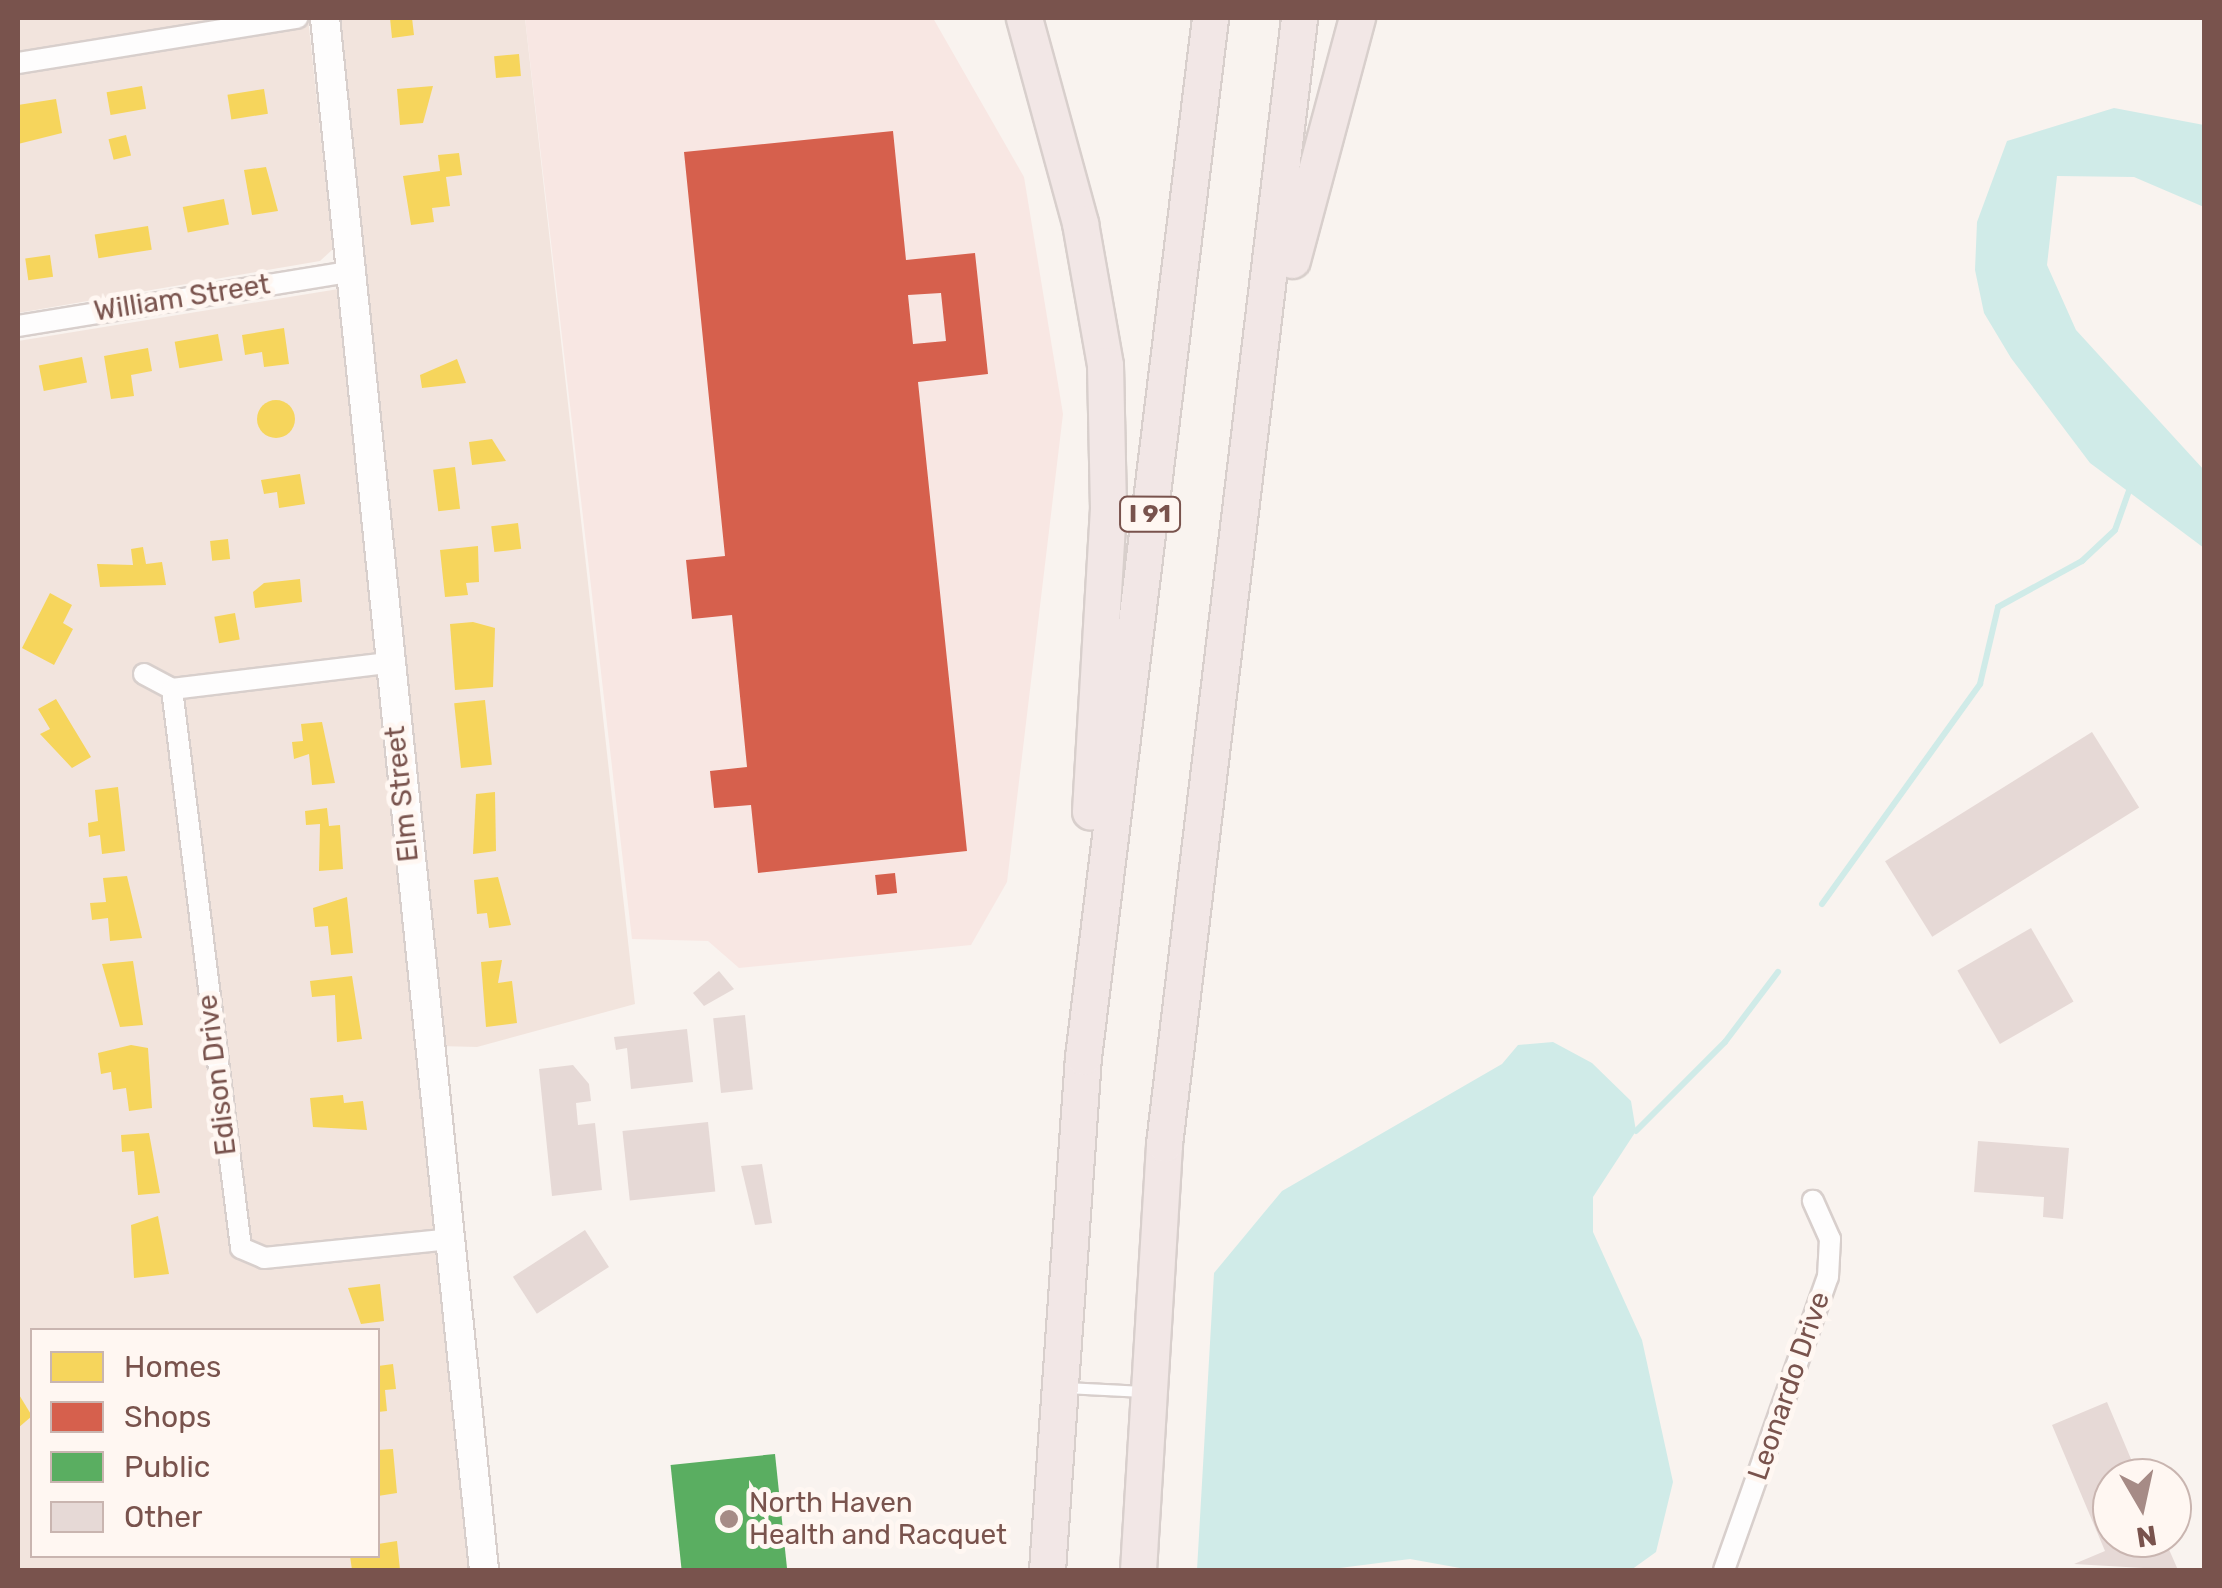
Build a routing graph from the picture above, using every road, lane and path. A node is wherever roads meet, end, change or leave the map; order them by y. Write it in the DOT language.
graph roads {
  1 [pos="297,18"];
  2 [pos="325,18"];
  3 [pos="1024,18"];
  4 [pos="1210,18"];
  5 [pos="1300,18"];
  6 [pos="1358,18"];
  7 [pos="18,63"];
  8 [pos="347,272"];
  9 [pos="18,326"];
  10 [pos="1252,410"];
  11 [pos="388,662"];
  12 [pos="144,674"];
  13 [pos="172,689"];
  14 [pos="1089,1011"];
  15 [pos="1813,1201"];
  16 [pos="450,1238"];
  17 [pos="1056,1388"];
  18 [pos="1145,1392"];
  19 [pos="484,1570"];
  20 [pos="1047,1570"];
  21 [pos="1138,1570"];
  22 [pos="1724,1570"];
  1 -- 7 [label="street"];
  2 -- 8 [label="street, Elm Street"];
  3 -- 14 [label="highway"];
  4 -- 14 [label="highway, I 91"];
  5 -- 10 [label="highway"];
  6 -- 10 [label="highway"];
  8 -- 9 [label="street, William Street"];
  8 -- 11 [label="street, Elm Street"];
  10 -- 18 [label="highway"];
  11 -- 13 [label="street"];
  11 -- 16 [label="street, Elm Street"];
  12 -- 13 [label="street"];
  13 -- 16 [label="street, Edison Drive"];
  14 -- 17 [label="highway, I 91"];
  15 -- 22 [label="street, Leonardo Drive"];
  16 -- 19 [label="street, Elm Street"];
  17 -- 18 [label="lane"];
  17 -- 20 [label="highway, I 91"];
  18 -- 21 [label="highway"];
}
